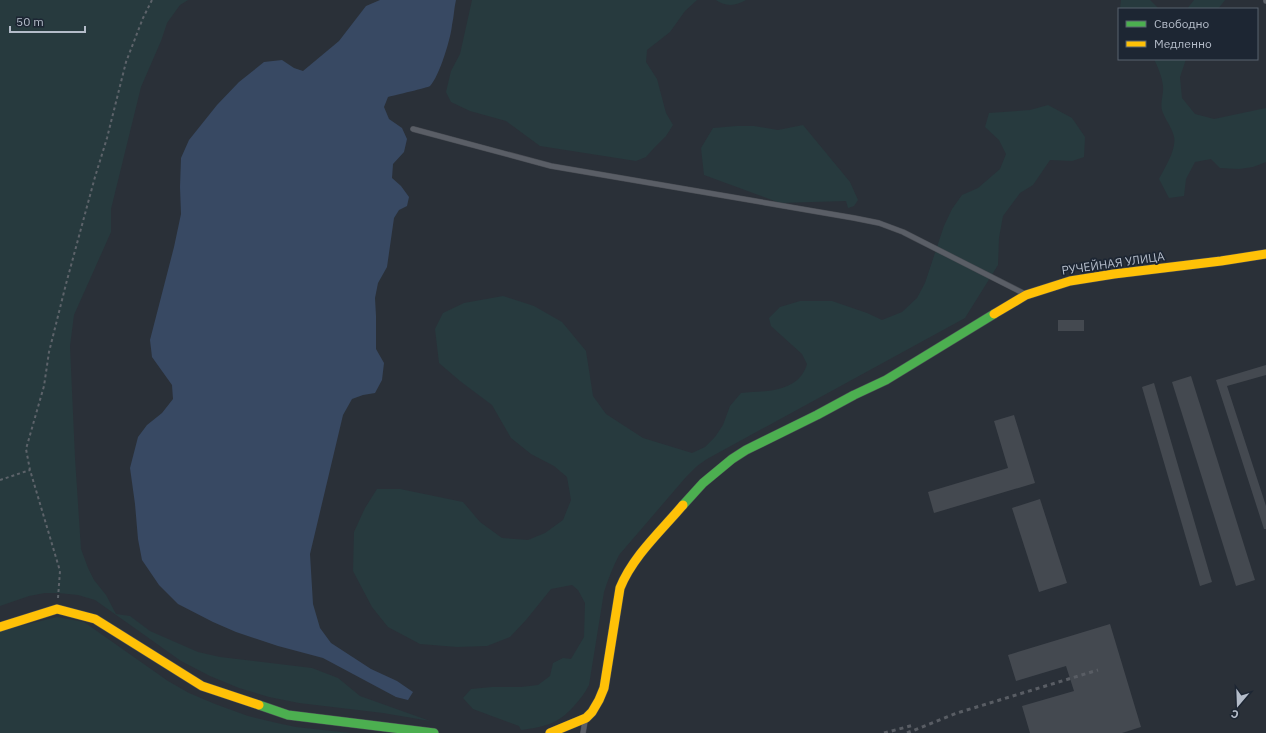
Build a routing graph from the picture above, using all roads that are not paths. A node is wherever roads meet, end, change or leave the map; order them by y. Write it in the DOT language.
graph roads {
  1 [pos="413,129"];
  2 [pos="1266,254"];
  3 [pos="1026,294"];
  4 [pos="0,627"];
  5 [pos="586,718"];
  6 [pos="434,733"];
  7 [pos="550,733"];
  8 [pos="583,733"];
  1 -- 3 [label="lane"];
  2 -- 3 [label="street, РУЧЕЙНАЯ УЛИЦА"];
  3 -- 5 [label="street, РУЧЕЙНАЯ УЛИЦА"];
  4 -- 6 [label="street"];
  5 -- 7 [label="street"];
  5 -- 8 [label="lane"];
}
